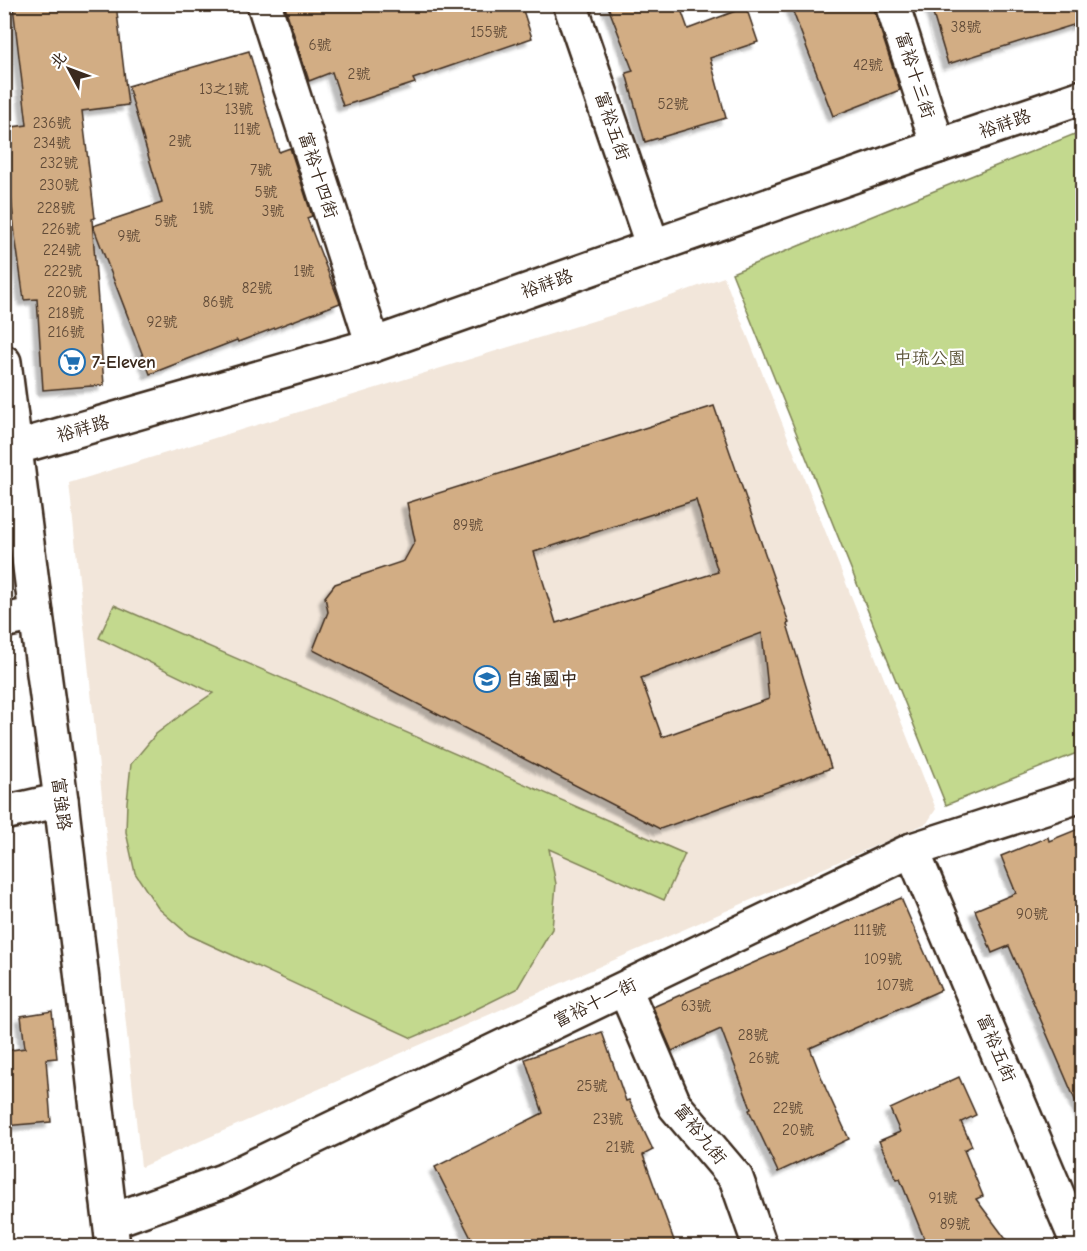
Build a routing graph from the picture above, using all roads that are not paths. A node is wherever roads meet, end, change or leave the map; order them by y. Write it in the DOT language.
graph roads {
  1 [pos="264,4"];
  2 [pos="570,4"];
  3 [pos="892,4"];
  4 [pos="1083,97"];
  5 [pos="938,146"];
  6 [pos="653,246"];
  7 [pos="373,345"];
  8 [pos="4,362"];
  9 [pos="10,449"];
  10 [pos="20,618"];
  11 [pos="1083,795"];
  12 [pos="61,800"];
  13 [pos="4,813"];
  14 [pos="912,850"];
  15 [pos="625,989"];
  16 [pos="112,1234"];
  17 [pos="760,1246"];
  18 [pos="1079,1246"];
  1 -- 7 [label="street, 富裕十四街"];
  2 -- 6 [label="street, 富裕五街"];
  3 -- 5 [label="street, 富裕十三街"];
  4 -- 5 [label="street, 裕祥路"];
  5 -- 6 [label="street, 裕祥路"];
  6 -- 7 [label="street, 裕祥路"];
  7 -- 9 [label="street, 裕祥路"];
  8 -- 9 [label="street, 富強路"];
  9 -- 10 [label="street, 富強路"];
  10 -- 12 [label="street, 富強路"];
  11 -- 14 [label="street, 富裕十一街"];
  12 -- 13 [label="street"];
  12 -- 16 [label="street, 富強路"];
  14 -- 15 [label="street, 富裕十一街"];
  14 -- 18 [label="street, 富裕五街"];
  15 -- 16 [label="street, 富裕十一街"];
  15 -- 17 [label="street, 富裕九街"];
}
